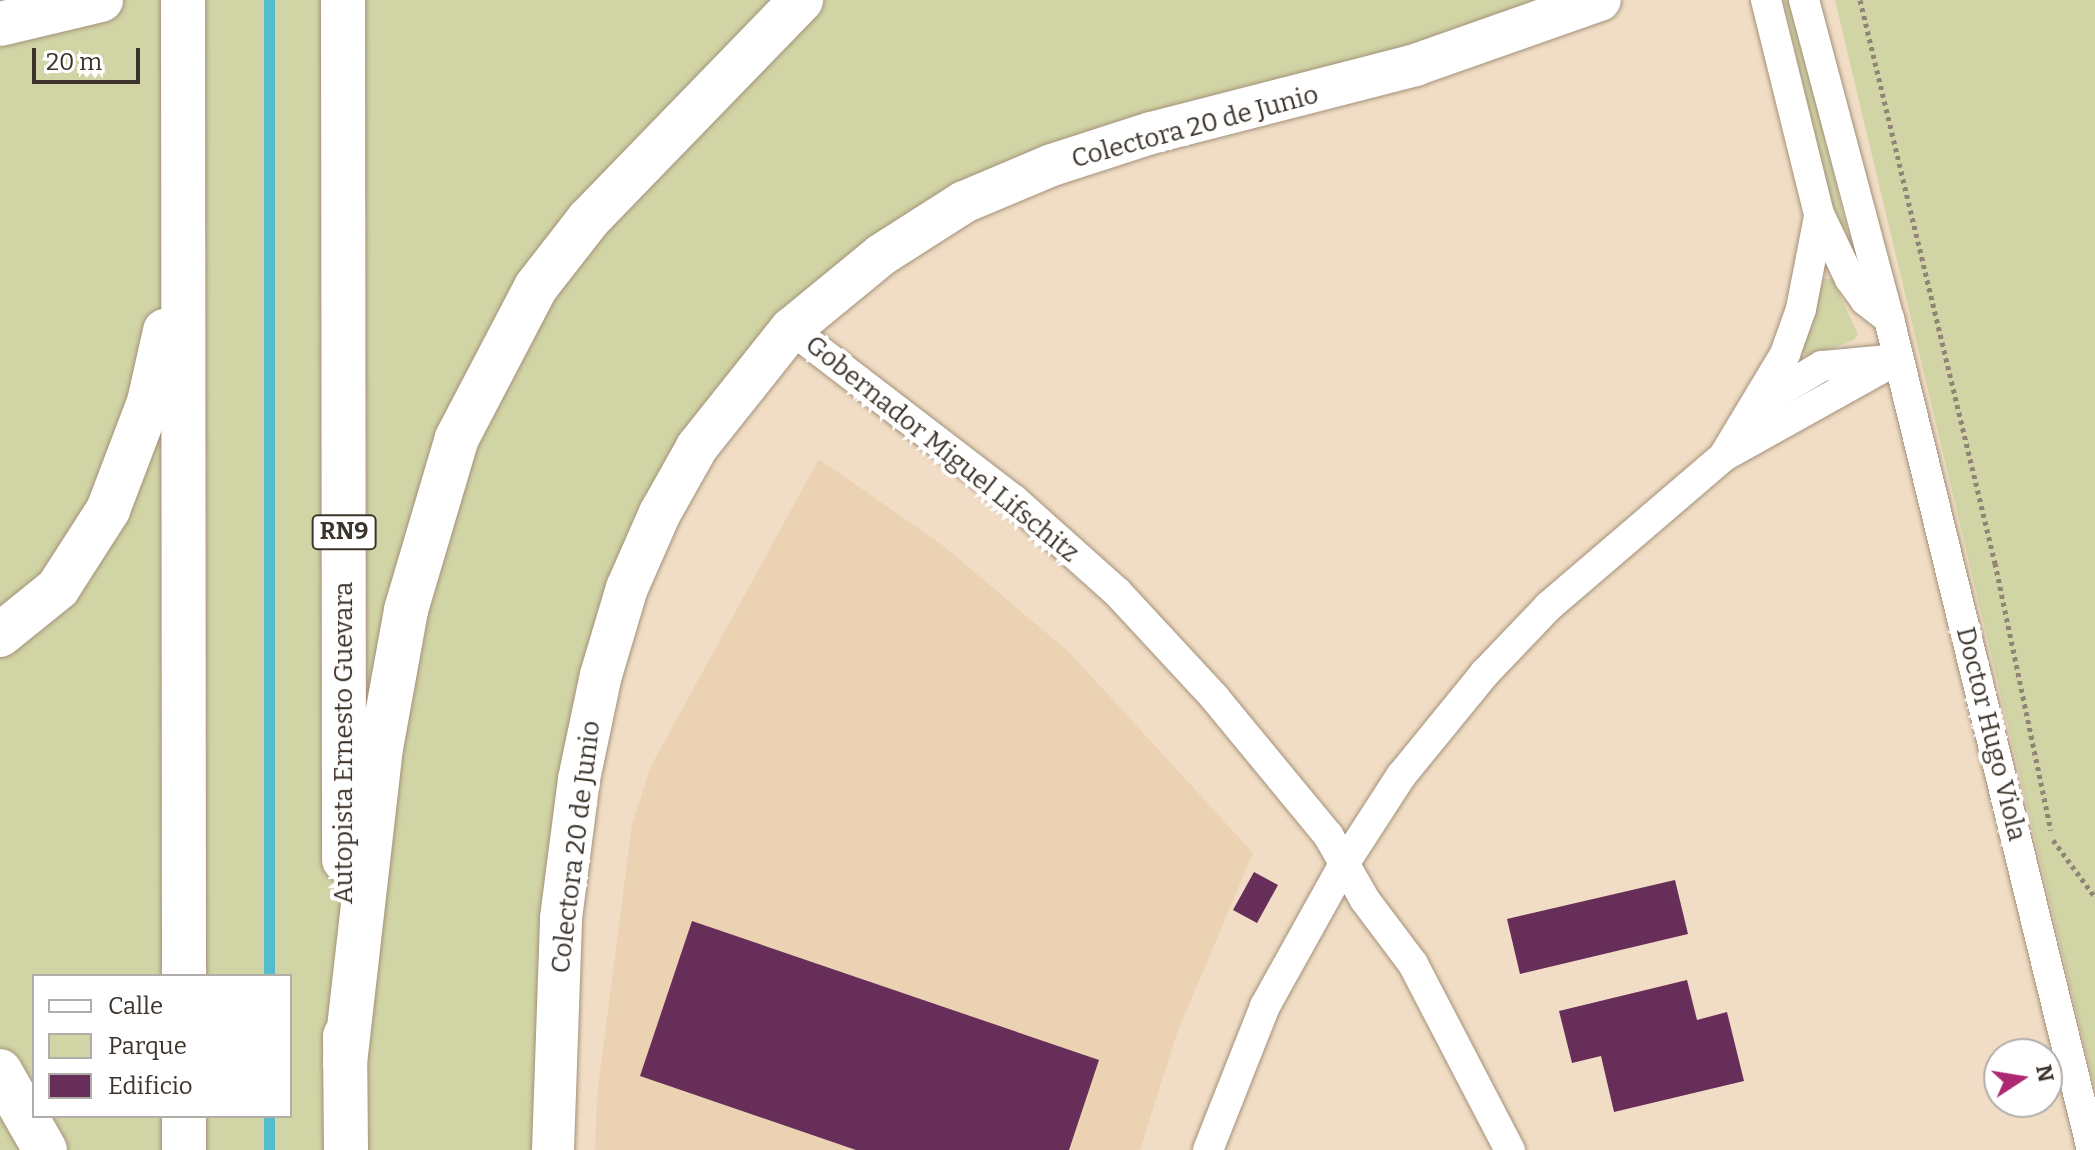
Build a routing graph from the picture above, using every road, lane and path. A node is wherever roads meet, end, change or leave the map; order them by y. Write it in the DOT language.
graph roads {
  1 [pos="101,0"];
  2 [pos="183,0"];
  3 [pos="343,0"];
  4 [pos="801,0"];
  5 [pos="1600,0"];
  6 [pos="1766,0"];
  7 [pos="1804,0"];
  8 [pos="1860,0"];
  9 [pos="16,20"];
  10 [pos="1819,214"];
  11 [pos="183,250"];
  12 [pos="1889,319"];
  13 [pos="791,329"];
  14 [pos="1898,359"];
  15 [pos="1760,404"];
  16 [pos="1724,456"];
  17 [pos="0,635"];
  18 [pos="1344,864"];
  19 [pos="2095,897"];
  20 [pos="184,974"];
  21 [pos="345,1063"];
  22 [pos="0,1071"];
  23 [pos="184,1118"];
  24 [pos="45,1150"];
  25 [pos="184,1150"];
  26 [pos="346,1150"];
  27 [pos="553,1150"];
  28 [pos="1208,1150"];
  29 [pos="1510,1150"];
  30 [pos="2092,1150"];
  1 -- 9 [label="main road"];
  2 -- 11 [label="main road"];
  3 -- 21 [label="main road, Autopista Ernesto Guevara / RN9"];
  4 -- 21 [label="main road"];
  5 -- 13 [label="main road, Colectora 20 de Junio"];
  6 -- 10 [label="street"];
  7 -- 12 [label="street, Doctor Hugo Viola"];
  8 -- 19 [label="path"];
  10 -- 12 [label="street"];
  10 -- 15 [label="street"];
  11 -- 17 [label="main road"];
  11 -- 20 [label="main road"];
  12 -- 14 [label="street, Doctor Hugo Viola"];
  13 -- 18 [label="street, Gobernador Miguel Lifschitz"];
  13 -- 27 [label="main road, Colectora 20 de Junio"];
  14 -- 15 [label="street"];
  14 -- 16 [label="street"];
  14 -- 30 [label="street, Doctor Hugo Viola"];
  15 -- 16 [label="street"];
  16 -- 18 [label="street"];
  18 -- 28 [label="street"];
  18 -- 29 [label="street, Gobernador Miguel Lifschitz"];
  21 -- 26 [label="main road, Autopista Ernesto Guevara / RN9"];
  22 -- 24 [label="main road"];
  23 -- 25 [label="main road"];
}
